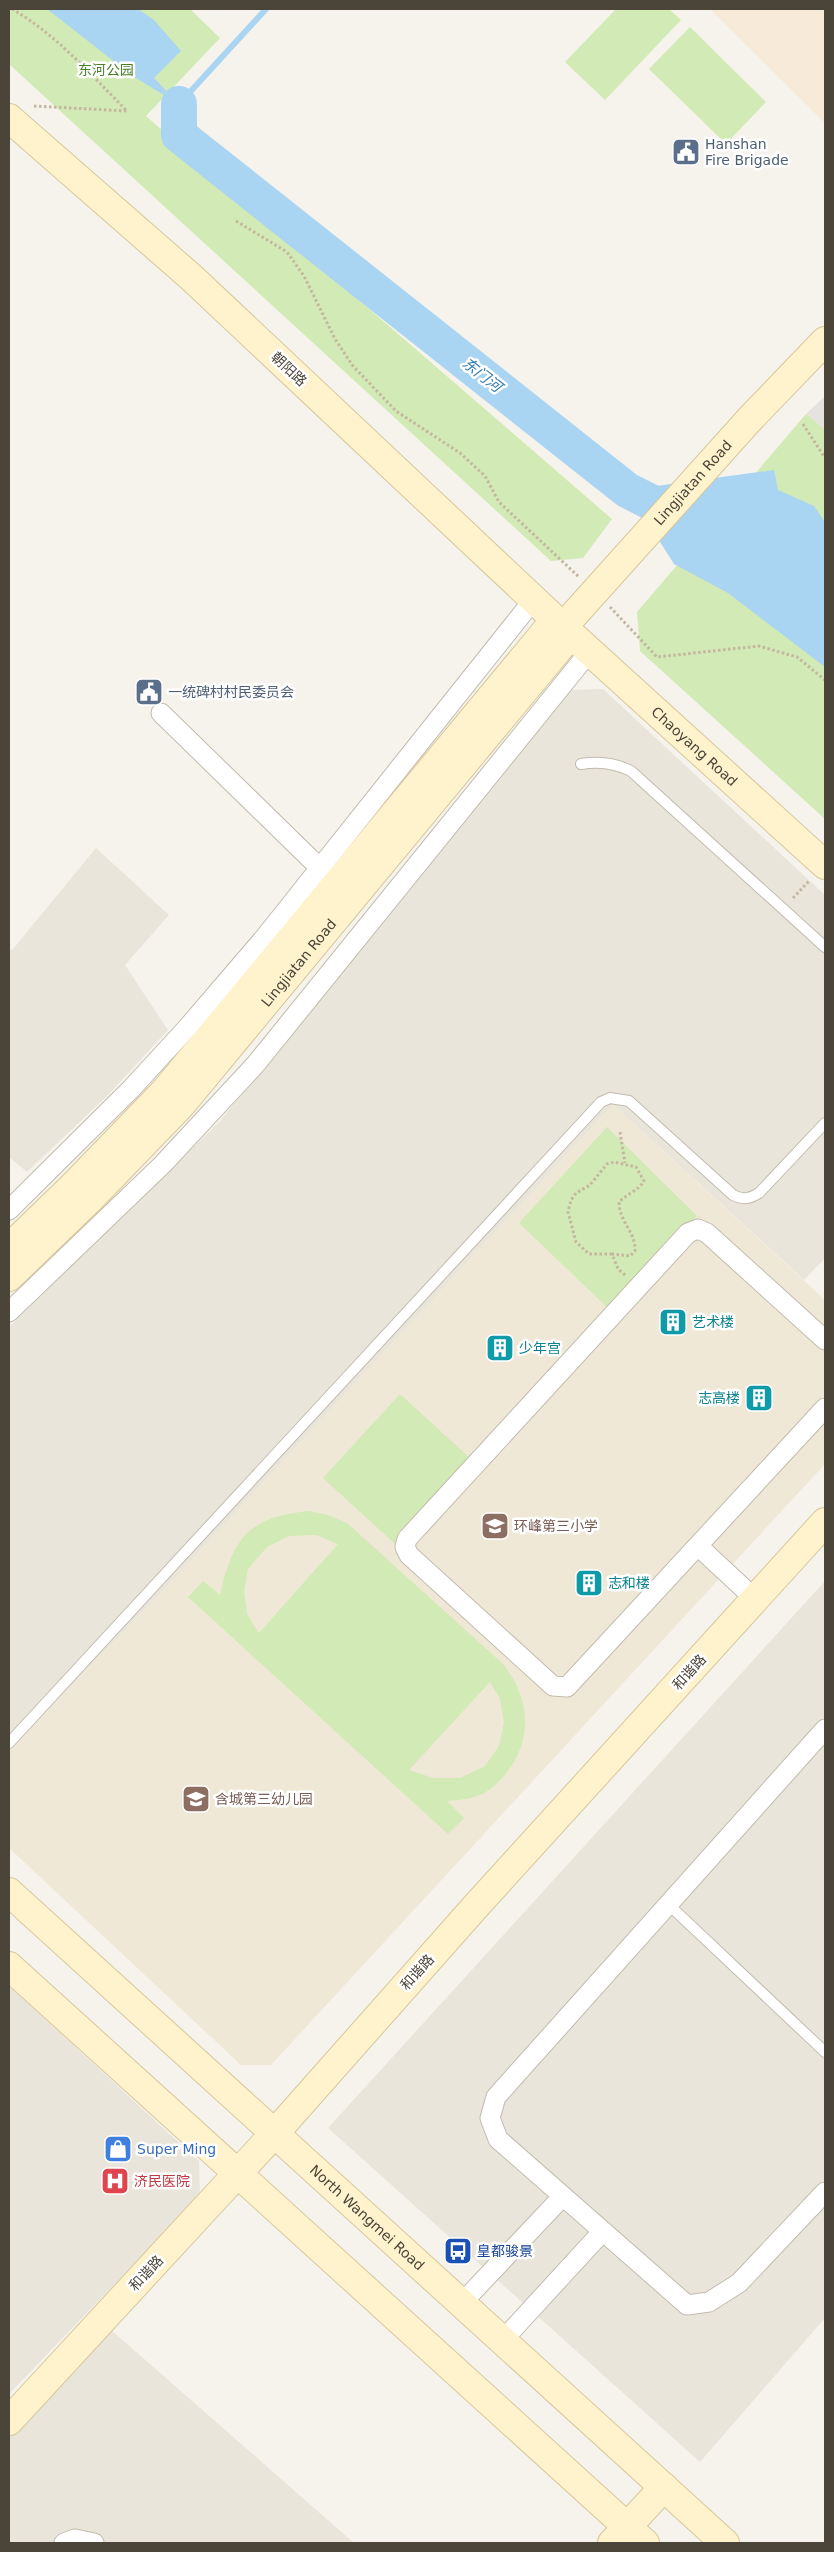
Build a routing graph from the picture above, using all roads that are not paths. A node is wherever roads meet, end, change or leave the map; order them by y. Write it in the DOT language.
graph roads {
  1 [pos="9,118"];
  2 [pos="825,341"];
  3 [pos="534,599"];
  4 [pos="570,633"];
  5 [pos="161,713"];
  6 [pos="580,764"];
  7 [pos="825,865"];
  8 [pos="328,876"];
  9 [pos="825,947"];
  10 [pos="825,1124"];
  11 [pos="9,1210"];
  12 [pos="9,1248"];
  13 [pos="9,1277"];
  14 [pos="9,1312"];
  15 [pos="825,1340"];
  16 [pos="825,1408"];
  17 [pos="825,1522"];
  18 [pos="698,1546"];
  19 [pos="755,1599"];
  20 [pos="825,1729"];
  21 [pos="9,1742"];
  22 [pos="9,1892"];
  23 [pos="668,1904"];
  24 [pos="9,1966"];
  25 [pos="825,2052"];
  26 [pos="274,2134"];
  27 [pos="238,2173"];
  28 [pos="825,2192"];
  29 [pos="563,2196"];
  30 [pos="603,2231"];
  31 [pos="461,2304"];
  32 [pos="502,2341"];
  33 [pos="9,2421"];
  34 [pos="664,2487"];
  35 [pos="628,2538"];
  36 [pos="64,2543"];
  37 [pos="94,2543"];
  38 [pos="725,2543"];
  1 -- 3 [label="main road, 朝阳路"];
  2 -- 4 [label="main road, Lingjiatan Road"];
  3 -- 4 [label="main road, 朝阳路"];
  3 -- 8 [label="street"];
  4 -- 7 [label="main road, Chaoyang Road"];
  4 -- 8 [label="main road, Lingjiatan Road"];
  4 -- 13 [label="main road, Lingjiatan Road"];
  4 -- 14 [label="street"];
  5 -- 8 [label="street"];
  6 -- 9 [label="lane"];
  8 -- 11 [label="street"];
  8 -- 12 [label="main road, Lingjiatan Road"];
  10 -- 21 [label="lane"];
  15 -- 18 [label="street"];
  16 -- 18 [label="street"];
  17 -- 19 [label="main road, 和谐路"];
  18 -- 19 [label="street"];
  19 -- 26 [label="main road, 和谐路"];
  20 -- 23 [label="street"];
  22 -- 26 [label="main road, North Wangmei Road"];
  23 -- 25 [label="lane"];
  23 -- 29 [label="street"];
  24 -- 27 [label="main road"];
  26 -- 27 [label="main road, 和谐路"];
  26 -- 31 [label="main road, North Wangmei Road"];
  27 -- 33 [label="main road, 和谐路"];
  27 -- 35 [label="main road"];
  28 -- 30 [label="street"];
  29 -- 30 [label="street"];
  29 -- 31 [label="street"];
  30 -- 32 [label="street"];
  31 -- 32 [label="main road, North Wangmei Road"];
  32 -- 34 [label="main road, North Wangmei Road"];
  34 -- 35 [label="main road"];
  34 -- 38 [label="main road, North Wangmei Road"];
  36 -- 37 [label="street"];
}
